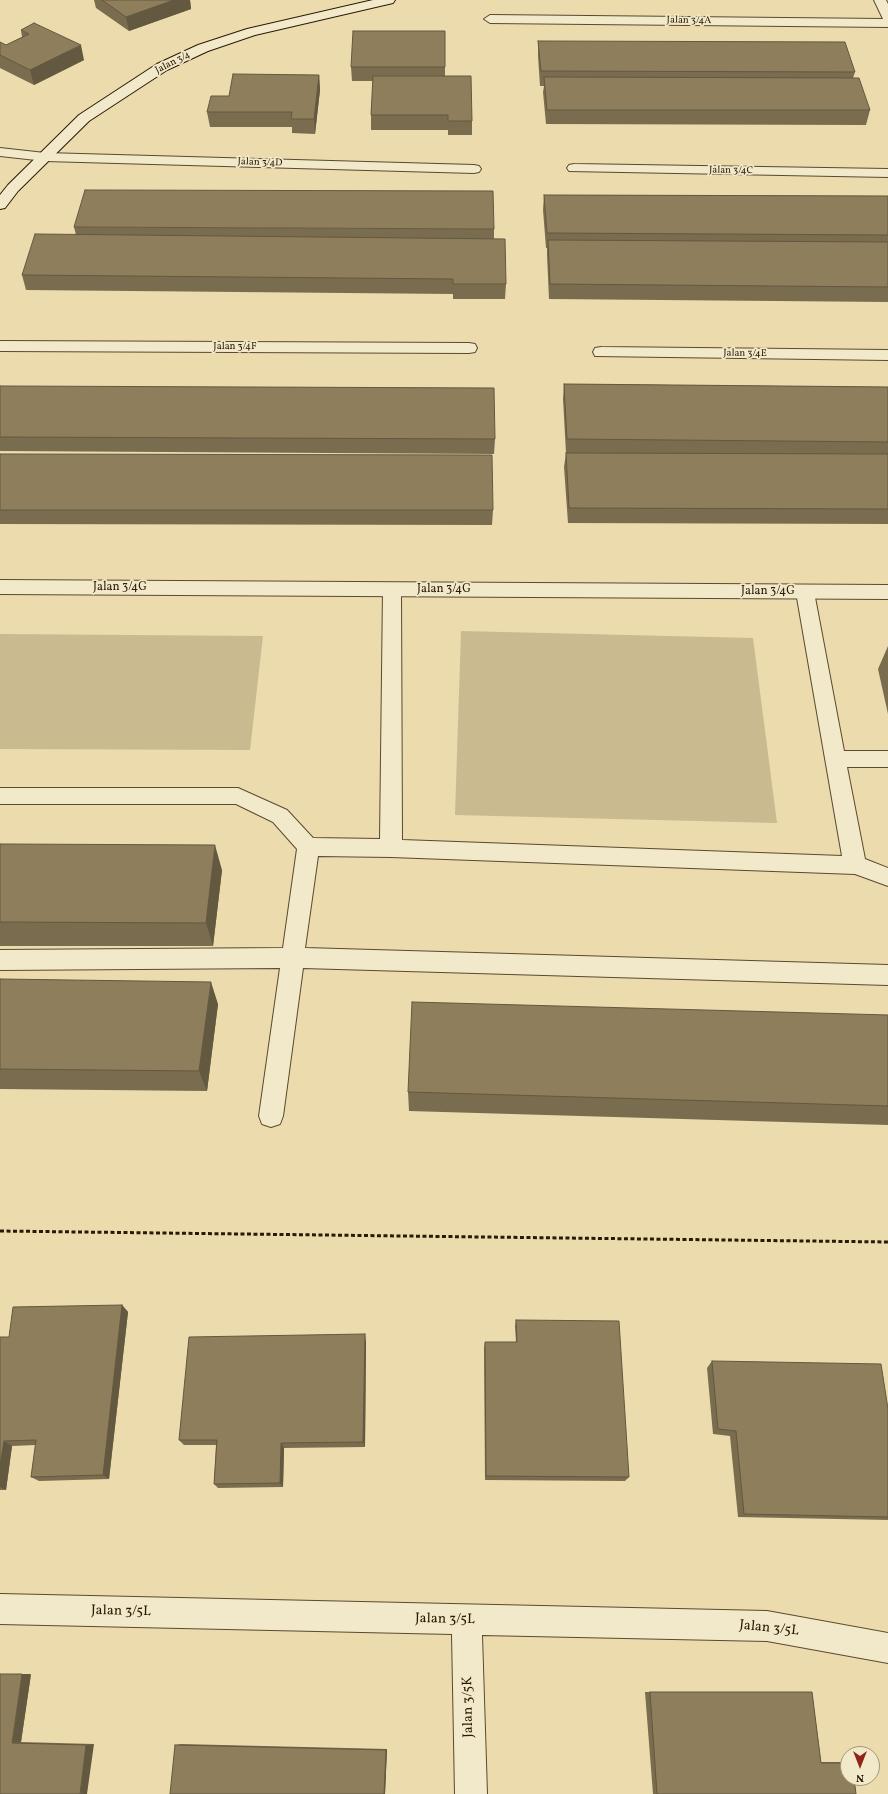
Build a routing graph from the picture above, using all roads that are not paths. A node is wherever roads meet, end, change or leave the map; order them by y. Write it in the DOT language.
graph roads {
  1 [pos="389,0"];
  2 [pos="880,0"];
  3 [pos="888,18"];
  4 [pos="490,19"];
  5 [pos="888,23"];
  6 [pos="0,152"];
  7 [pos="45,157"];
  8 [pos="574,168"];
  9 [pos="474,169"];
  10 [pos="888,173"];
  11 [pos="0,205"];
  12 [pos="0,346"];
  13 [pos="469,348"];
  14 [pos="601,352"];
  15 [pos="888,355"];
  16 [pos="0,587"];
  17 [pos="392,590"];
  18 [pos="805,592"];
  19 [pos="888,592"];
  20 [pos="835,759"];
  21 [pos="888,759"];
  22 [pos="0,796"];
  23 [pos="308,847"];
  24 [pos="391,848"];
  25 [pos="855,865"];
  26 [pos="888,877"];
  27 [pos="294,958"];
  28 [pos="0,960"];
  29 [pos="888,974"];
  30 [pos="271,1116"];
  31 [pos="0,1609"];
  32 [pos="467,1620"];
  33 [pos="888,1648"];
  34 [pos="471,1794"];
  1 -- 7 [label="street, Jalan 3/4"];
  2 -- 3 [label="street"];
  4 -- 5 [label="street, Jalan 3/4A"];
  6 -- 7 [label="street, Jalan 3/4D"];
  7 -- 9 [label="street, Jalan 3/4D"];
  7 -- 11 [label="street, Jalan 3/4"];
  8 -- 10 [label="street, Jalan 3/4C"];
  12 -- 13 [label="street, Jalan 3/4F"];
  14 -- 15 [label="street, Jalan 3/4E"];
  16 -- 17 [label="street, Jalan 3/4G"];
  17 -- 18 [label="street, Jalan 3/4G"];
  17 -- 24 [label="street"];
  18 -- 19 [label="street, Jalan 3/4G"];
  18 -- 20 [label="street"];
  20 -- 21 [label="street"];
  20 -- 25 [label="street"];
  22 -- 23 [label="street"];
  23 -- 24 [label="street"];
  23 -- 27 [label="street"];
  24 -- 25 [label="street"];
  25 -- 26 [label="street"];
  27 -- 28 [label="street"];
  27 -- 29 [label="street"];
  27 -- 30 [label="street"];
  31 -- 32 [label="street, Jalan 3/5L"];
  32 -- 33 [label="street, Jalan 3/5L"];
  32 -- 34 [label="street, Jalan 3/5K"];
}
